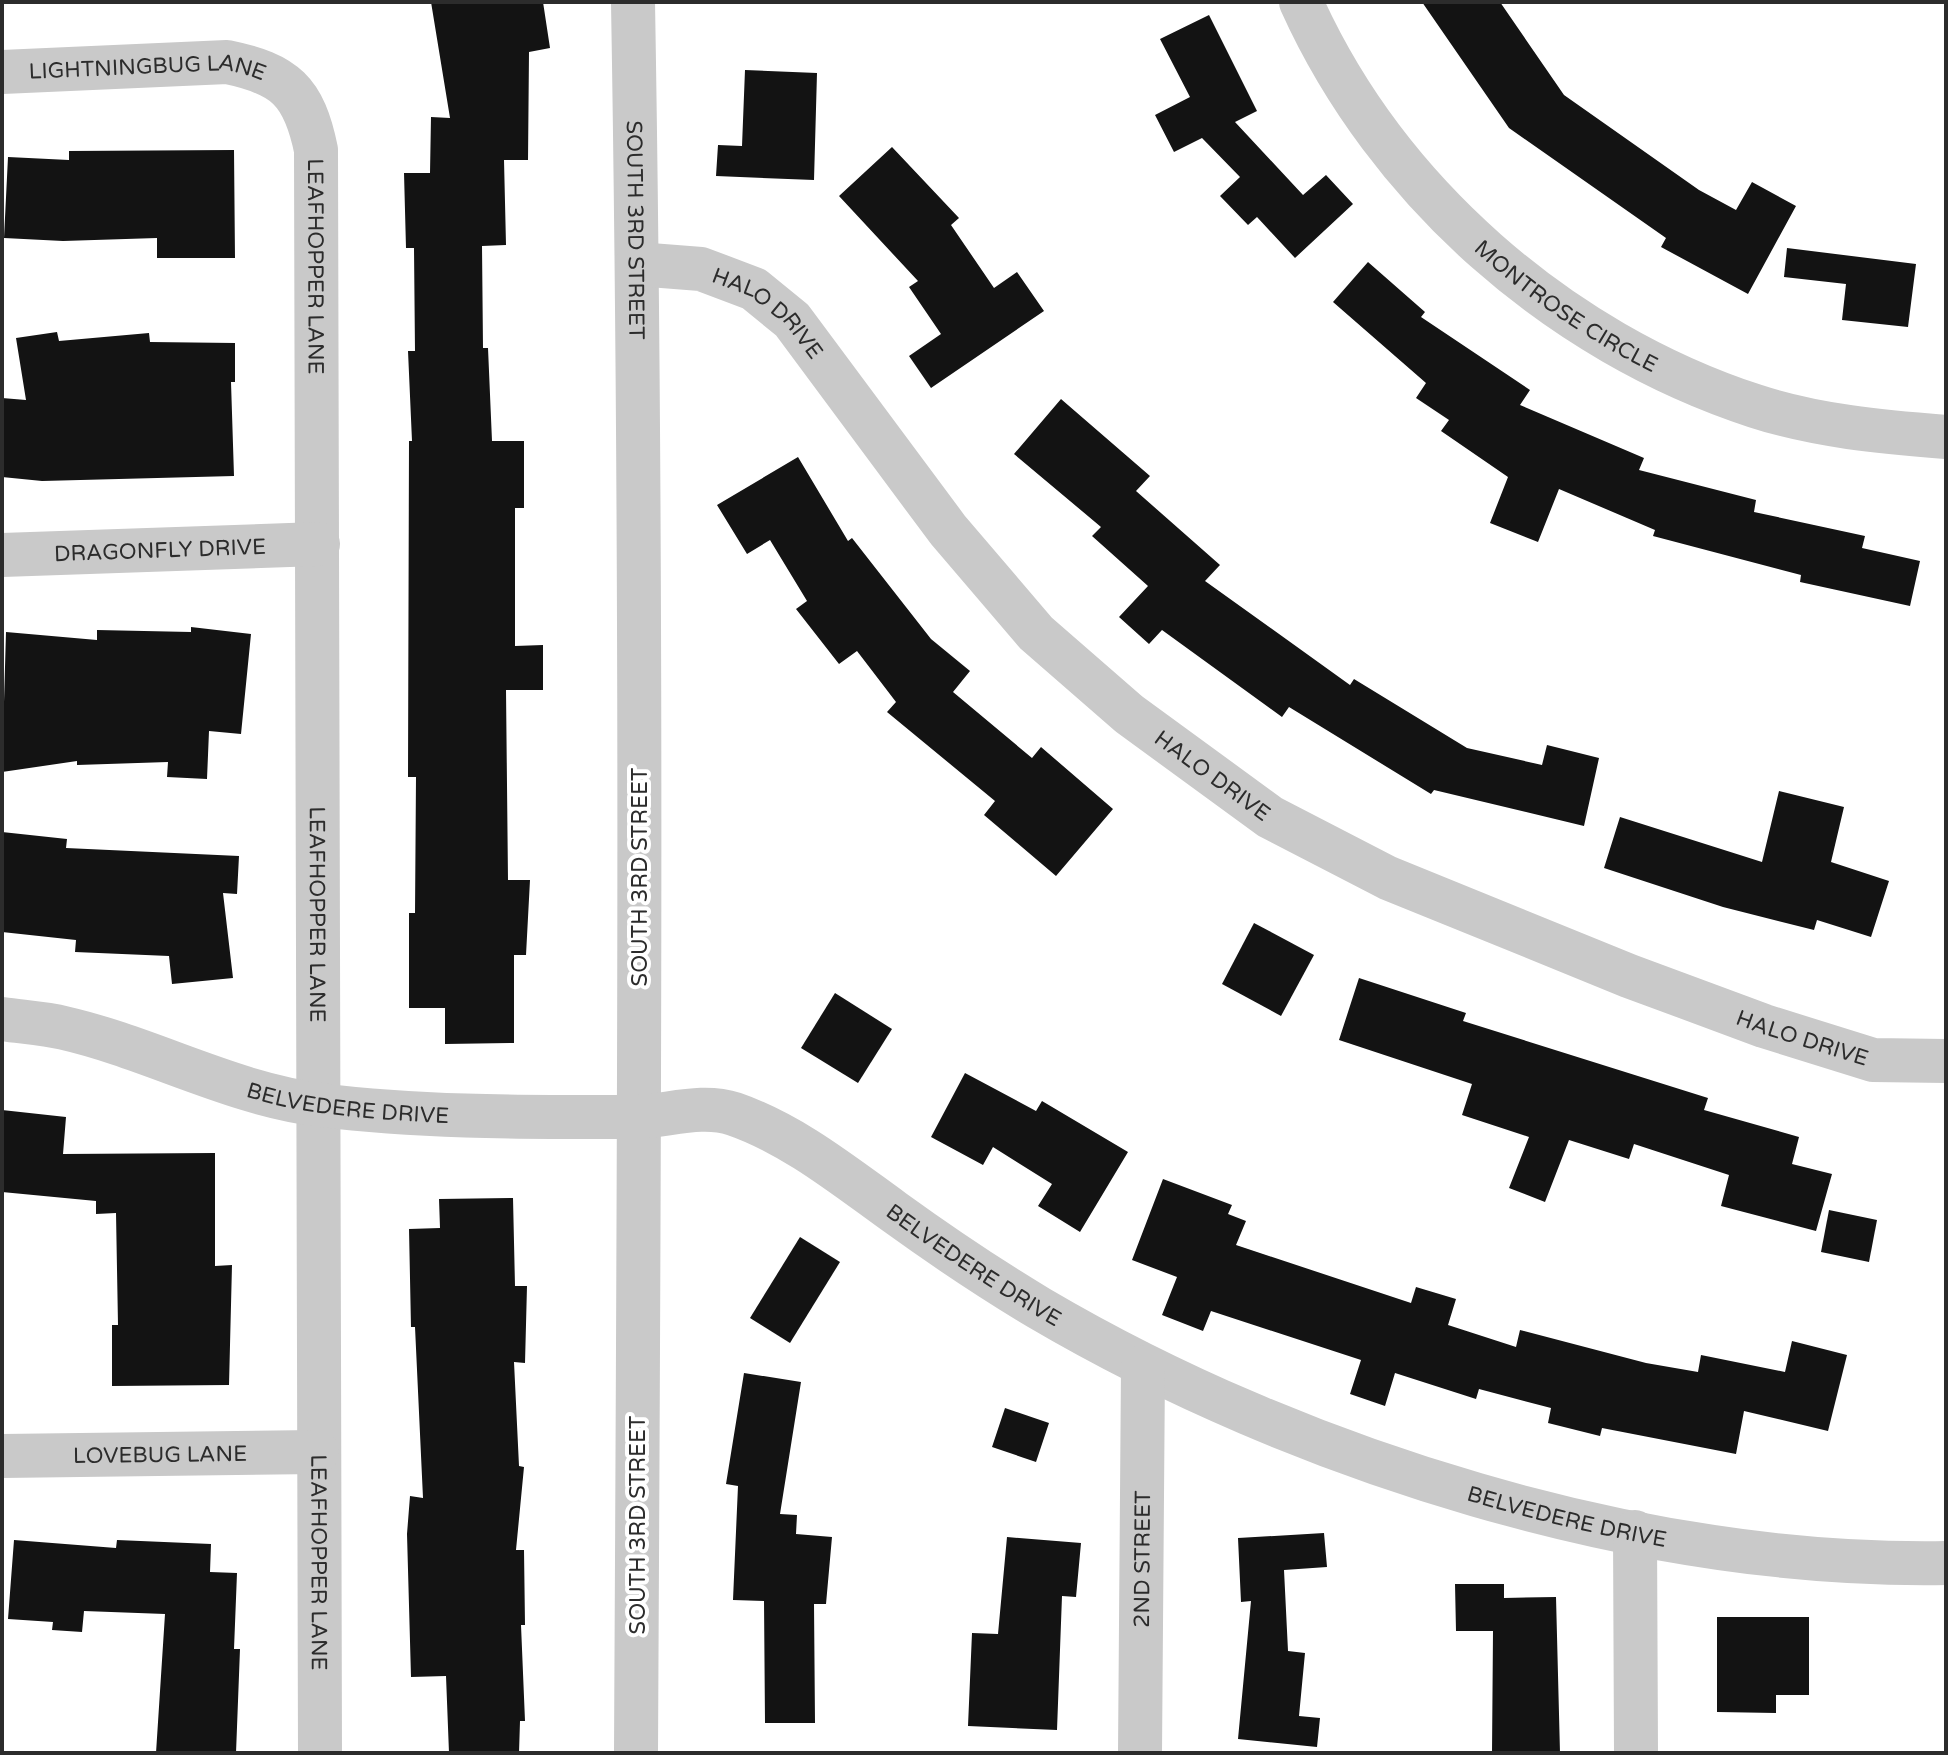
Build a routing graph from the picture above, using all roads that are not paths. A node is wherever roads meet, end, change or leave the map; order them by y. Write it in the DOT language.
graph roads {
  1 [pos="633,2"];
  2 [pos="1301,2"];
  3 [pos="2,72"];
  4 [pos="288,85"];
  5 [pos="637,264"];
  6 [pos="1946,437"];
  7 [pos="318,544"];
  8 [pos="2,555"];
  9 [pos="2,1019"];
  10 [pos="1946,1061"];
  11 [pos="317,1105"];
  12 [pos="639,1117"];
  13 [pos="1143,1367"];
  14 [pos="317,1452"];
  15 [pos="2,1456"];
  16 [pos="1635,1532"];
  17 [pos="1946,1563"];
  18 [pos="320,1753"];
  19 [pos="636,1753"];
  20 [pos="1140,1753"];
  21 [pos="1636,1753"];
  1 -- 5 [label="street, SOUTH 3RD STREET"];
  2 -- 6 [label="street, MONTROSE CIRCLE"];
  3 -- 4 [label="street, LIGHTNINGBUG LANE"];
  4 -- 7 [label="street, LEAFHOPPER LANE"];
  5 -- 10 [label="street, HALO DRIVE"];
  5 -- 12 [label="street, SOUTH 3RD STREET"];
  7 -- 8 [label="street, DRAGONFLY DRIVE"];
  7 -- 11 [label="street, LEAFHOPPER LANE"];
  9 -- 11 [label="street, BELVEDERE DRIVE"];
  11 -- 12 [label="street, BELVEDERE DRIVE"];
  11 -- 14 [label="street, LEAFHOPPER LANE"];
  12 -- 13 [label="street, BELVEDERE DRIVE"];
  12 -- 19 [label="street, SOUTH 3RD STREET"];
  13 -- 16 [label="street, BELVEDERE DRIVE"];
  13 -- 20 [label="street, 2ND STREET"];
  14 -- 15 [label="street, LOVEBUG LANE"];
  14 -- 18 [label="street, LEAFHOPPER LANE"];
  16 -- 17 [label="street, BELVEDERE DRIVE"];
  16 -- 21 [label="street"];
}
